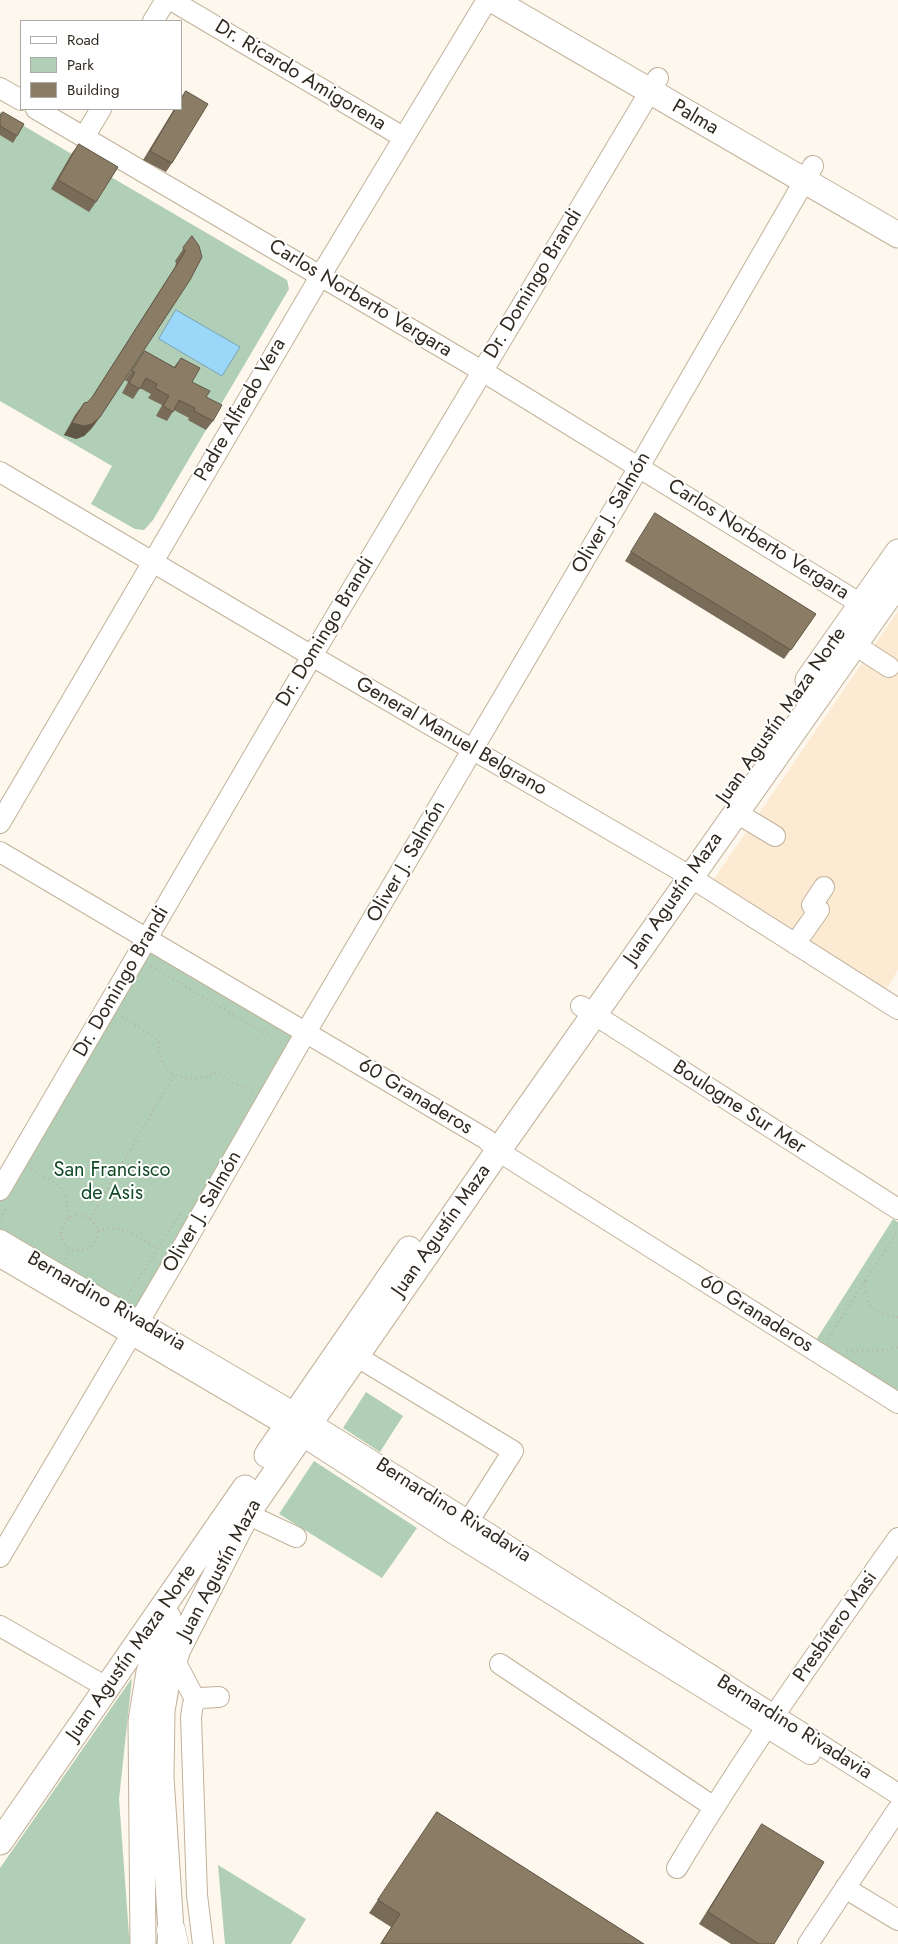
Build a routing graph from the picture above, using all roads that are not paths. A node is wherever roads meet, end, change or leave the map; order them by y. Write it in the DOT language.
graph roads {
  1 [pos="166,0"];
  2 [pos="171,0"];
  3 [pos="487,0"];
  4 [pos="493,0"];
  5 [pos="525,0"];
  6 [pos="154,20"];
  7 [pos="654,84"];
  8 [pos="0,88"];
  9 [pos="20,99"];
  10 [pos="38,110"];
  11 [pos="100,110"];
  12 [pos="84,137"];
  13 [pos="403,137"];
  14 [pos="809,174"];
  15 [pos="898,216"];
  16 [pos="898,236"];
  17 [pos="321,275"];
  18 [pos="482,371"];
  19 [pos="639,467"];
  20 [pos="0,472"];
  21 [pos="898,552"];
  22 [pos="152,563"];
  23 [pos="898,583"];
  24 [pos="861,604"];
  25 [pos="854,645"];
  26 [pos="312,656"];
  27 [pos="889,667"];
  28 [pos="473,750"];
  29 [pos="735,812"];
  30 [pos="0,823"];
  31 [pos="774,836"];
  32 [pos="0,852"];
  33 [pos="683,873"];
  34 [pos="824,887"];
  35 [pos="147,938"];
  36 [pos="795,944"];
  37 [pos="898,1008"];
  38 [pos="588,1010"];
  39 [pos="306,1032"];
  40 [pos="492,1145"];
  41 [pos="5,1196"];
  42 [pos="898,1209"];
  43 [pos="0,1240"];
  44 [pos="0,1257"];
  45 [pos="135,1328"];
  46 [pos="356,1356"];
  47 [pos="898,1402"];
  48 [pos="298,1424"];
  49 [pos="247,1514"];
  50 [pos="464,1529"];
  51 [pos="296,1537"];
  52 [pos="898,1538"];
  53 [pos="202,1551"];
  54 [pos="0,1557"];
  55 [pos="0,1626"];
  56 [pos="174,1659"];
  57 [pos="500,1664"];
  58 [pos="108,1688"];
  59 [pos="219,1697"];
  60 [pos="196,1701"];
  61 [pos="770,1721"];
  62 [pos="898,1794"];
  63 [pos="714,1807"];
  64 [pos="898,1809"];
  65 [pos="0,1842"];
  66 [pos="677,1868"];
  67 [pos="845,1888"];
  68 [pos="898,1920"];
  69 [pos="172,1939"];
  70 [pos="143,1944"];
  71 [pos="203,1944"];
  72 [pos="808,1944"];
  1 -- 6 [label="street"];
  2 -- 13 [label="street, Dr. Ricardo Amigorena"];
  3 -- 13 [label="street, Padre Alfredo Vera"];
  4 -- 7 [label="main road, Palma"];
  5 -- 7 [label="main road, Palma"];
  7 -- 14 [label="main road, Palma"];
  7 -- 18 [label="street, Dr. Domingo Brandi"];
  8 -- 9 [label="street"];
  10 -- 12 [label="street, Carlos Norberto Vergara"];
  11 -- 12 [label="street"];
  12 -- 17 [label="street, Carlos Norberto Vergara"];
  13 -- 17 [label="street, Padre Alfredo Vera"];
  14 -- 15 [label="main road, Palma"];
  14 -- 16 [label="main road, Palma"];
  14 -- 19 [label="street, Oliver J. Salmón"];
  17 -- 18 [label="street, Carlos Norberto Vergara"];
  17 -- 22 [label="street, Padre Alfredo Vera"];
  18 -- 19 [label="street, Carlos Norberto Vergara"];
  18 -- 26 [label="street, Dr. Domingo Brandi"];
  19 -- 24 [label="street, Carlos Norberto Vergara"];
  19 -- 28 [label="street, Oliver J. Salmón"];
  20 -- 22 [label="street, General Manuel Belgrano"];
  21 -- 24 [label="main road, Juan Agustín Maza Norte"];
  22 -- 26 [label="street, General Manuel Belgrano"];
  22 -- 30 [label="street, Padre Alfredo Vera"];
  23 -- 25 [label="main road, Juan Agustín Maza"];
  24 -- 33 [label="main road, Juan Agustín Maza Norte"];
  25 -- 27 [label="street"];
  25 -- 29 [label="main road, Juan Agustín Maza"];
  26 -- 28 [label="street, General Manuel Belgrano"];
  26 -- 35 [label="street, Dr. Domingo Brandi"];
  28 -- 33 [label="street, General Manuel Belgrano"];
  28 -- 39 [label="street, Oliver J. Salmón"];
  29 -- 31 [label="street"];
  29 -- 33 [label="main road, Juan Agustín Maza"];
  32 -- 35 [label="street, 60 Granaderos"];
  33 -- 36 [label="street, General Manuel Belgrano"];
  33 -- 38 [label="main road, Juan Agustín Maza Norte"];
  34 -- 36 [label="street"];
  35 -- 39 [label="street, 60 Granaderos"];
  35 -- 41 [label="street, Dr. Domingo Brandi"];
  36 -- 37 [label="street, General Manuel Belgrano"];
  38 -- 40 [label="main road, Juan Agustín Maza Norte"];
  38 -- 42 [label="street, Boulogne Sur Mer"];
  39 -- 40 [label="street, 60 Granaderos"];
  39 -- 45 [label="street, Oliver J. Salmón"];
  40 -- 46 [label="main road, Juan Agustín Maza"];
  40 -- 47 [label="street, 60 Granaderos"];
  40 -- 48 [label="main road, Juan Agustín Maza Norte"];
  43 -- 45 [label="street, Bernardino Rivadavia"];
  44 -- 45 [label="street, Bernardino Rivadavia"];
  45 -- 48 [label="street, Bernardino Rivadavia"];
  45 -- 54 [label="street, Oliver J. Salmón"];
  46 -- 48 [label="main road, Juan Agustín Maza"];
  46 -- 50 [label="street"];
  48 -- 49 [label="main road, Juan Agustín Maza"];
  48 -- 50 [label="street, Bernardino Rivadavia"];
  48 -- 53 [label="main road, Juan Agustín Maza Norte"];
  49 -- 51 [label="street"];
  49 -- 56 [label="main road, Juan Agustín Maza"];
  50 -- 61 [label="street, Bernardino Rivadavia"];
  52 -- 61 [label="street, Presbítero Masi"];
  53 -- 58 [label="main road, Juan Agustín Maza Norte"];
  53 -- 70 [label="main road, Juan Agustín Maza"];
  55 -- 58 [label="street"];
  56 -- 60 [label="street"];
  56 -- 69 [label="main road, Juan Agustín Maza"];
  57 -- 63 [label="street"];
  58 -- 65 [label="main road, Juan Agustín Maza Norte"];
  59 -- 60 [label="street"];
  60 -- 71 [label="street"];
  61 -- 62 [label="street, Bernardino Rivadavia"];
  61 -- 63 [label="street, Presbítero Masi"];
  61 -- 64 [label="street, Bernardino Rivadavia"];
  63 -- 66 [label="street, Presbítero Masi"];
  64 -- 67 [label="street"];
  67 -- 68 [label="street"];
  67 -- 72 [label="street"];
}
